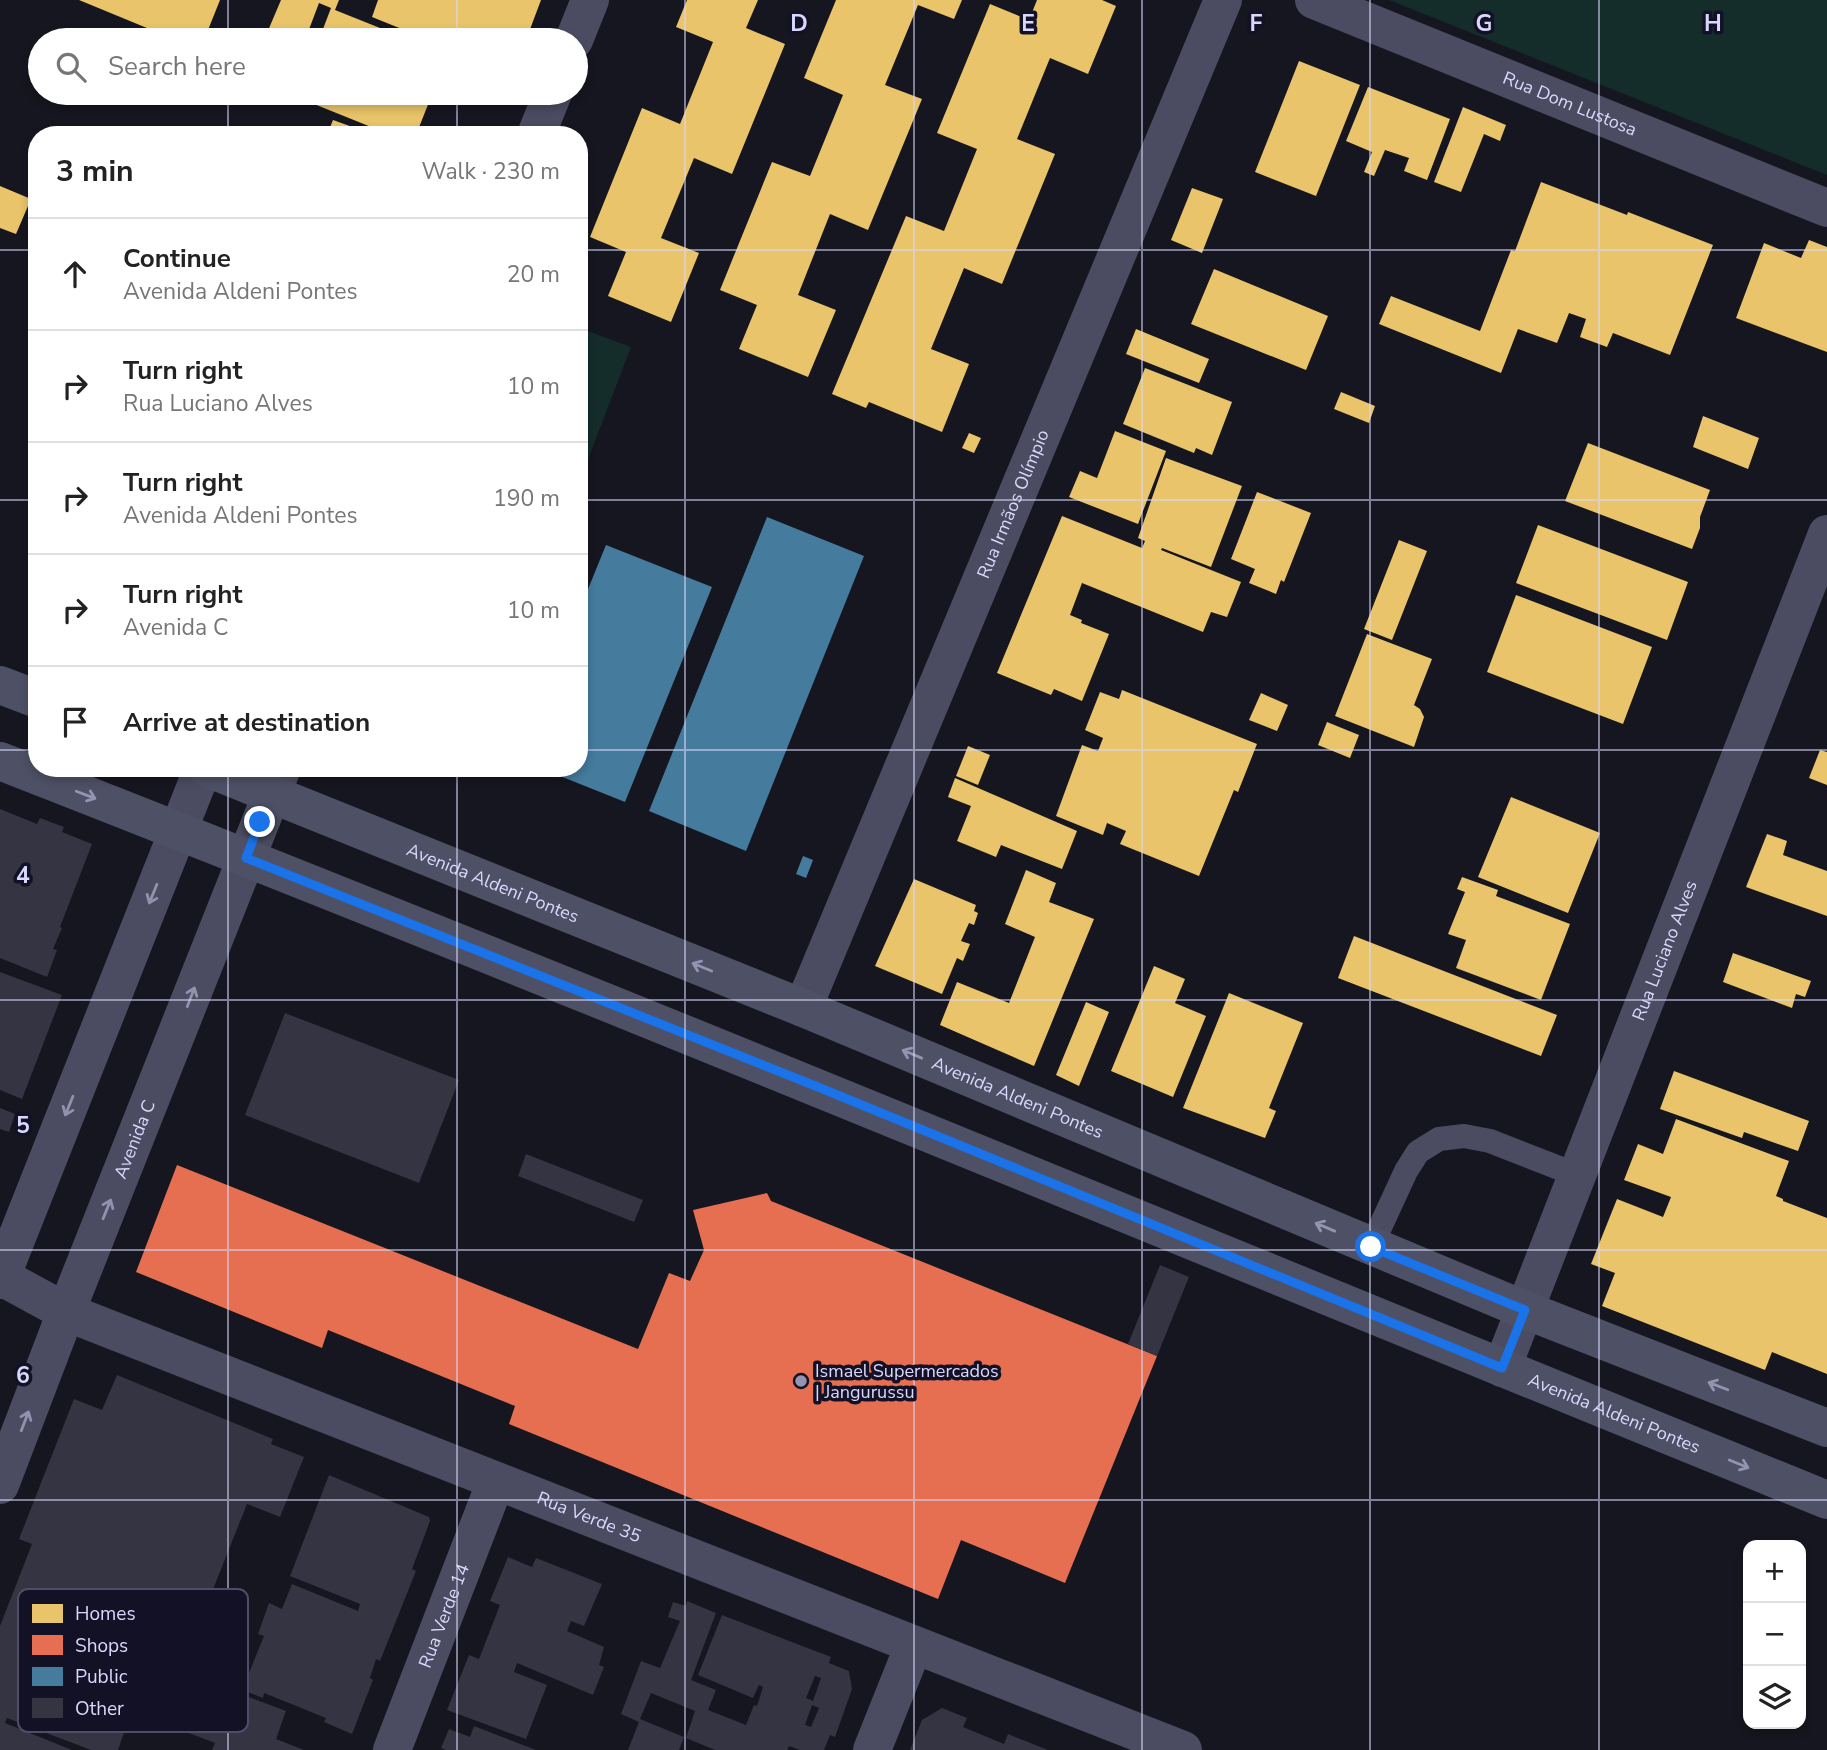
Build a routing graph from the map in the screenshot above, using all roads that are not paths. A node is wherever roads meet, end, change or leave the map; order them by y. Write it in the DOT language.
graph roads {
  1 [pos="590,0"];
  2 [pos="1223,0"];
  3 [pos="1314,0"];
  4 [pos="579,28"];
  5 [pos="548,105"];
  6 [pos="540,126"];
  7 [pos="1827,208"];
  8 [pos="1827,534"];
  9 [pos="0,685"];
  10 [pos="28,696"];
  11 [pos="0,761"];
  12 [pos="28,772"];
  13 [pos="41,777"];
  14 [pos="201,777"];
  15 [pos="255,777"];
  16 [pos="277,781"];
  17 [pos="178,831"];
  18 [pos="246,858"];
  19 [pos="803,1008"];
  20 [pos="1577,1175"];
  21 [pos="1371,1247"];
  22 [pos="1,1278"];
  23 [pos="1525,1310"];
  24 [pos="66,1312"];
  25 [pos="1502,1368"];
  26 [pos="1827,1428"];
  27 [pos="496,1481"];
  28 [pos="0,1485"];
  29 [pos="1827,1500"];
  30 [pos="914,1645"];
  31 [pos="392,1750"];
  32 [pos="872,1750"];
  33 [pos="1183,1750"];
  1 -- 4 [label="street"];
  2 -- 19 [label="street, Rua Irmãos Olímpio"];
  3 -- 7 [label="street, Rua Dom Lustosa"];
  5 -- 6 [label="street"];
  8 -- 20 [label="street, Rua Luciano Alves"];
  9 -- 10 [label="main road"];
  11 -- 12 [label="main road, Avenida Aldeni Pontes, one-way"];
  13 -- 17 [label="main road, Avenida Aldeni Pontes, one-way"];
  14 -- 17 [label="street"];
  15 -- 16 [label="main road, Avenida Aldeni Pontes"];
  16 -- 18 [label="street, Avenida C"];
  19 -- 16 [label="main road, Avenida Aldeni Pontes, one-way"];
  17 -- 18 [label="main road, Avenida Aldeni Pontes"];
  17 -- 22 [label="street, one-way"];
  24 -- 18 [label="street, Avenida C, one-way"];
  18 -- 25 [label="main road, Avenida Aldeni Pontes"];
  21 -- 19 [label="main road, Avenida Aldeni Pontes, one-way"];
  20 -- 21 [label="lane"];
  20 -- 23 [label="street, Rua Luciano Alves"];
  21 -- 23 [label="main road, Avenida Aldeni Pontes"];
  22 -- 24 [label="street, Rua Verde 35"];
  23 -- 25 [label="street, Rua Luciano Alves"];
  26 -- 23 [label="main road, Avenida Aldeni Pontes, one-way"];
  24 -- 27 [label="street, Rua Verde 35"];
  28 -- 24 [label="street, Avenida C, one-way"];
  25 -- 29 [label="main road, Avenida Aldeni Pontes, one-way"];
  27 -- 30 [label="street, Rua Verde 35"];
  27 -- 31 [label="street, Rua Verde 14"];
  30 -- 32 [label="street"];
  30 -- 33 [label="street, Rua Verde 35"];
}
